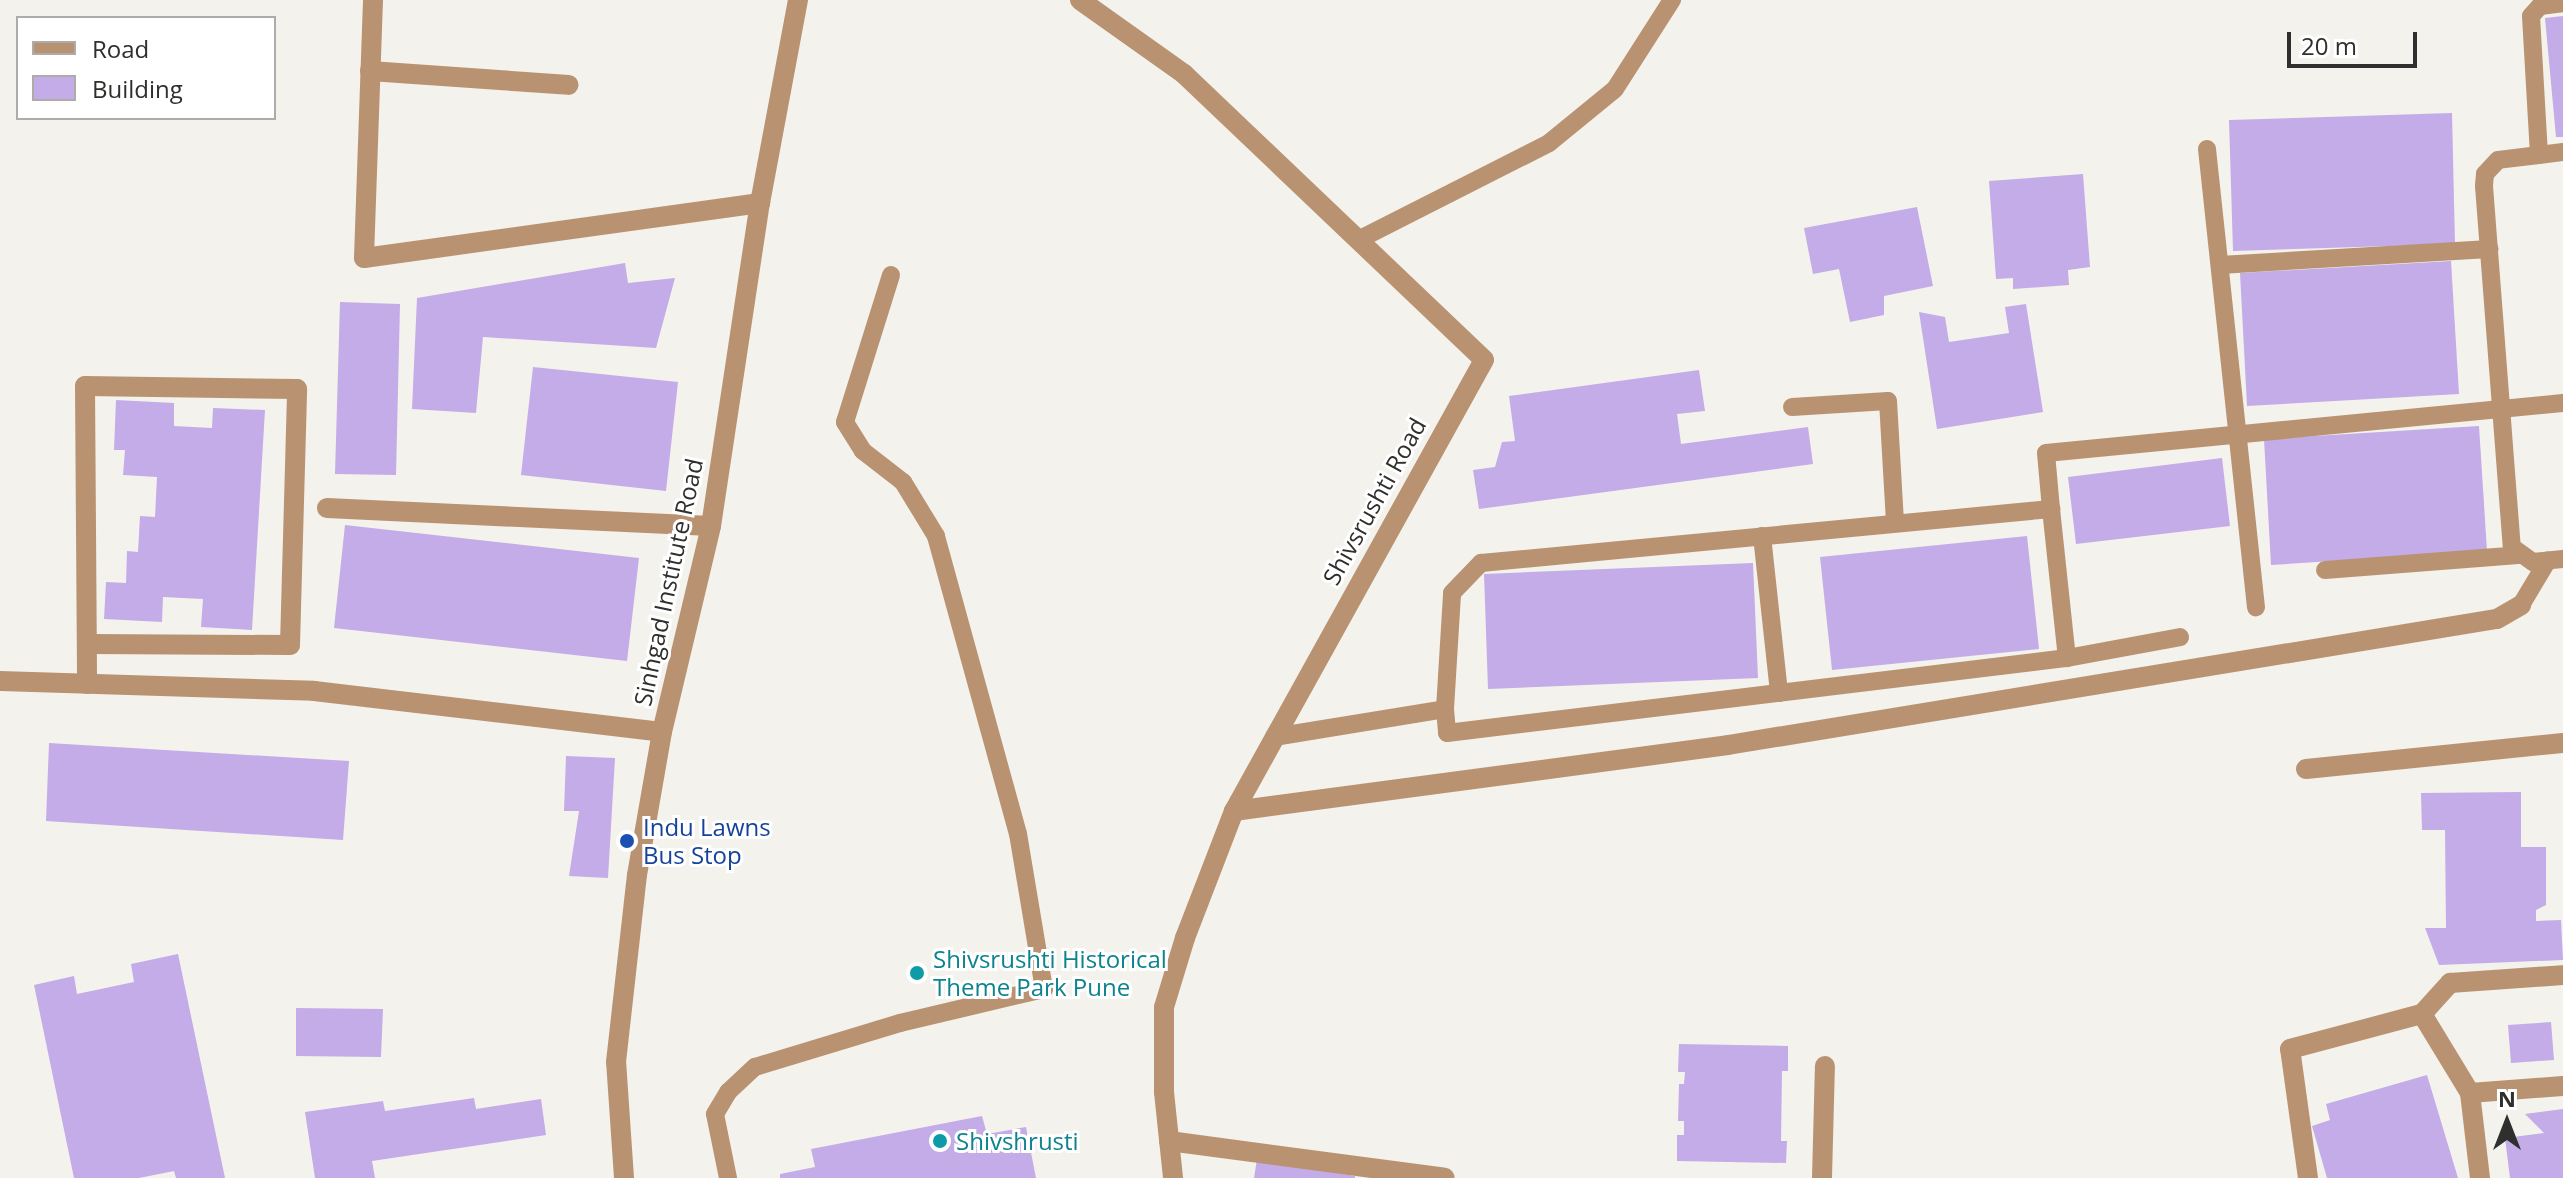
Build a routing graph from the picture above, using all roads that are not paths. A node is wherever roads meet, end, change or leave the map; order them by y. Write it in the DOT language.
graph roads {
  1 [pos="373,0"];
  2 [pos="798,0"];
  3 [pos="1080,0"];
  4 [pos="1672,0"];
  5 [pos="2563,3"];
  6 [pos="370,71"];
  7 [pos="569,85"];
  8 [pos="2207,149"];
  9 [pos="2563,152"];
  10 [pos="2539,155"];
  11 [pos="760,203"];
  12 [pos="1358,240"];
  13 [pos="2490,249"];
  14 [pos="2220,265"];
  15 [pos="891,275"];
  16 [pos="2563,403"];
  17 [pos="1792,407"];
  18 [pos="2502,411"];
  19 [pos="2238,436"];
  20 [pos="327,508"];
  21 [pos="2051,509"];
  22 [pos="1895,523"];
  23 [pos="711,526"];
  24 [pos="1762,536"];
  25 [pos="2521,555"];
  26 [pos="2555,560"];
  27 [pos="2325,570"];
  28 [pos="2521,605"];
  29 [pos="2256,607"];
  30 [pos="2180,637"];
  31 [pos="87,644"];
  32 [pos="2067,658"];
  33 [pos="0,681"];
  34 [pos="87,684"];
  35 [pos="1779,693"];
  36 [pos="1445,709"];
  37 [pos="662,732"];
  38 [pos="1274,737"];
  39 [pos="2563,743"];
  40 [pos="2306,769"];
  41 [pos="1234,811"];
  42 [pos="2563,975"];
  43 [pos="2422,1014"];
  44 [pos="1825,1066"];
  45 [pos="2563,1086"];
  46 [pos="2470,1093"];
  47 [pos="1169,1141"];
  48 [pos="624,1178"];
  49 [pos="728,1178"];
  50 [pos="1173,1178"];
  51 [pos="1445,1178"];
  52 [pos="1822,1178"];
  53 [pos="2308,1178"];
  54 [pos="2480,1178"];
  1 -- 6 [label="street"];
  2 -- 11 [label="street, Sinhgad Institute Road"];
  3 -- 12 [label="street, Shivsrushti Road"];
  4 -- 12 [label="lane"];
  5 -- 10 [label="lane"];
  6 -- 7 [label="street"];
  6 -- 11 [label="street"];
  8 -- 14 [label="lane"];
  9 -- 10 [label="lane"];
  10 -- 13 [label="lane"];
  11 -- 23 [label="street, Sinhgad Institute Road"];
  12 -- 38 [label="street, Shivsrushti Road"];
  13 -- 14 [label="lane"];
  13 -- 18 [label="lane"];
  14 -- 19 [label="lane"];
  15 -- 49 [label="lane"];
  16 -- 18 [label="lane"];
  17 -- 22 [label="lane"];
  18 -- 19 [label="lane"];
  18 -- 25 [label="lane"];
  19 -- 21 [label="lane"];
  19 -- 29 [label="lane"];
  20 -- 23 [label="street"];
  21 -- 22 [label="lane"];
  21 -- 32 [label="lane"];
  22 -- 24 [label="lane"];
  23 -- 37 [label="street, Sinhgad Institute Road"];
  24 -- 35 [label="lane"];
  24 -- 36 [label="lane"];
  25 -- 26 [label="lane"];
  25 -- 27 [label="lane"];
  26 -- 28 [label="lane"];
  28 -- 41 [label="street"];
  30 -- 32 [label="lane"];
  31 -- 31 [label="street"];
  31 -- 34 [label="street"];
  32 -- 35 [label="lane"];
  33 -- 34 [label="street"];
  34 -- 37 [label="street"];
  35 -- 36 [label="lane"];
  36 -- 38 [label="lane"];
  37 -- 48 [label="street, Sinhgad Institute Road"];
  38 -- 41 [label="street, Shivsrushti Road"];
  39 -- 40 [label="street"];
  41 -- 47 [label="street, Shivsrushti Road"];
  42 -- 43 [label="street"];
  43 -- 46 [label="street"];
  43 -- 53 [label="street"];
  44 -- 52 [label="street"];
  45 -- 46 [label="street"];
  46 -- 54 [label="street"];
  47 -- 50 [label="street, Shivsrushti Road"];
  47 -- 51 [label="street"];
}
